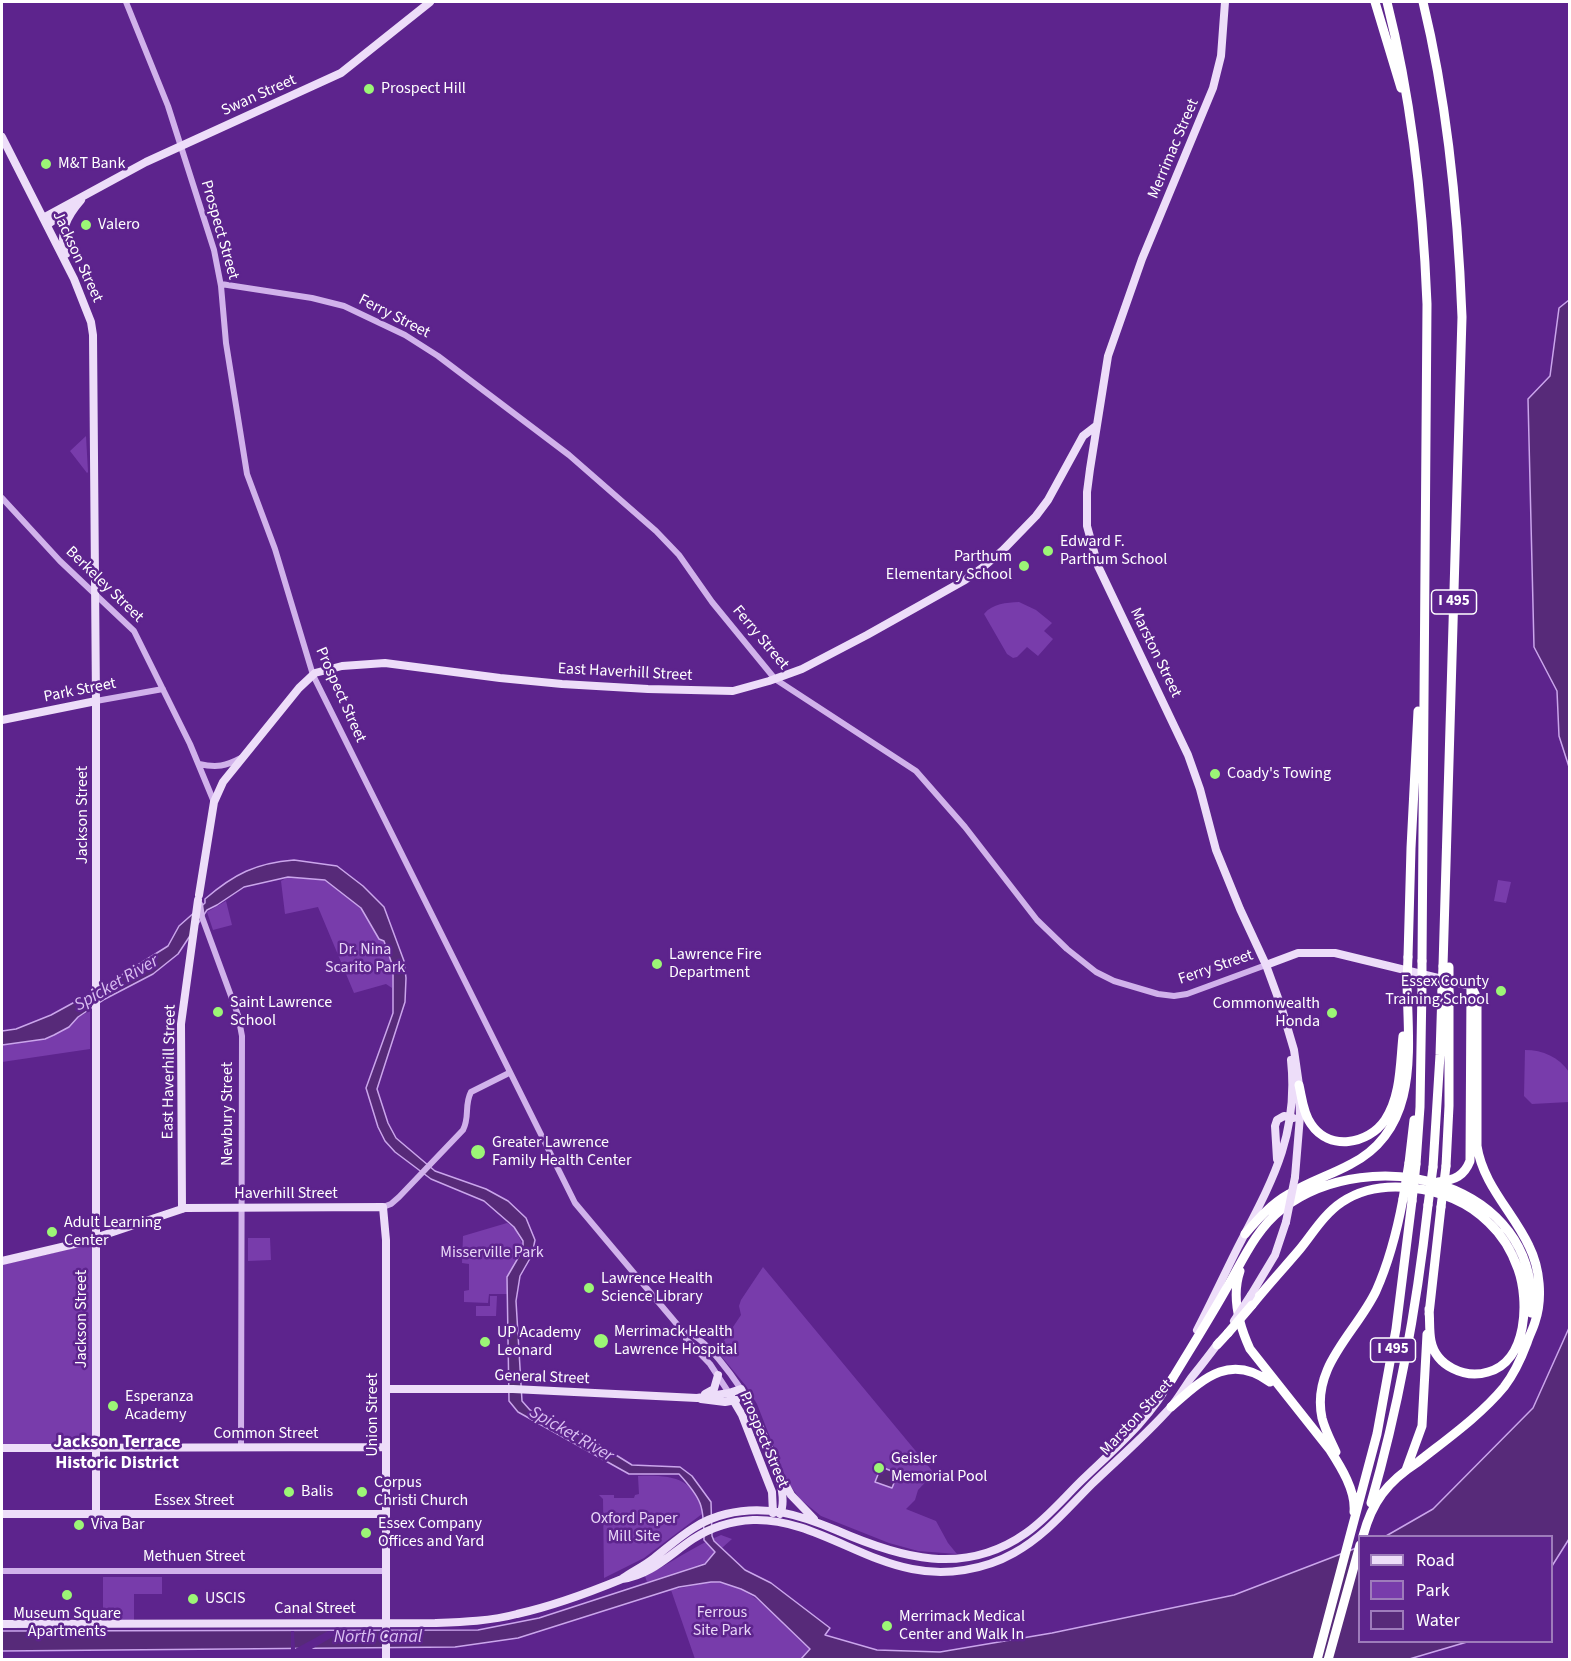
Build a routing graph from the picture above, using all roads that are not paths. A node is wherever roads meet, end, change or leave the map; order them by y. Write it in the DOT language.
graph roads {
  1 [pos="126,2"];
  2 [pos="430,2"];
  3 [pos="1225,2"];
  4 [pos="1375,2"];
  5 [pos="1387,2"];
  6 [pos="1423,2"];
  7 [pos="1409,111"];
  8 [pos="2,137"];
  9 [pos="180,146"];
  10 [pos="86,195"];
  11 [pos="45,221"];
  12 [pos="74,279"];
  13 [pos="221,284"];
  14 [pos="1126,302"];
  15 [pos="1096,426"];
  16 [pos="2,498"];
  17 [pos="95,595"];
  18 [pos="1423,655"];
  19 [pos="313,675"];
  20 [pos="775,679"];
  21 [pos="164,688"];
  22 [pos="96,701"];
  23 [pos="2,720"];
  24 [pos="242,757"];
  25 [pos="199,764"];
  26 [pos="214,802"];
  27 [pos="199,898"];
  28 [pos="1266,965"];
  29 [pos="1407,982"];
  30 [pos="1471,986"];
  31 [pos="1446,992"];
  32 [pos="1281,1006"];
  33 [pos="509,1073"];
  34 [pos="1299,1085"];
  35 [pos="1291,1116"];
  36 [pos="1299,1133"];
  37 [pos="1277,1170"];
  38 [pos="1436,1182"];
  39 [pos="1408,1200"];
  40 [pos="242,1207"];
  41 [pos="383,1207"];
  42 [pos="182,1209"];
  43 [pos="1245,1234"];
  44 [pos="96,1238"];
  45 [pos="1245,1257"];
  46 [pos="2,1261"];
  47 [pos="1252,1300"];
  48 [pos="1429,1309"];
  49 [pos="686,1334"];
  50 [pos="1530,1334"];
  51 [pos="1217,1345"];
  52 [pos="718,1375"];
  53 [pos="1171,1381"];
  54 [pos="387,1389"];
  55 [pos="1281,1390"];
  56 [pos="743,1392"];
  57 [pos="731,1397"];
  58 [pos="697,1398"];
  59 [pos="1171,1407"];
  60 [pos="386,1447"];
  61 [pos="2,1448"];
  62 [pos="95,1448"];
  63 [pos="241,1448"];
  64 [pos="1340,1465"];
  65 [pos="1406,1470"];
  66 [pos="778,1472"];
  67 [pos="772,1510"];
  68 [pos="781,1511"];
  69 [pos="2,1514"];
  70 [pos="96,1514"];
  71 [pos="386,1514"];
  72 [pos="775,1520"];
  73 [pos="817,1522"];
  74 [pos="1362,1535"];
  75 [pos="1362,1535"];
  76 [pos="1358,1551"];
  77 [pos="2,1571"];
  78 [pos="386,1571"];
  79 [pos="622,1579"];
  80 [pos="2,1624"];
  81 [pos="385,1627"];
  82 [pos="386,1659"];
  83 [pos="1316,1659"];
  84 [pos="1328,1659"];
  1 -- 9 [label="street, Prospect Street"];
  2 -- 9 [label="main road, Swan Street"];
  3 -- 14 [label="main road, Merrimac Street"];
  4 -- 7 [label="highway"];
  5 -- 7 [label="highway, I 495"];
  6 -- 31 [label="highway, I 495, bridge"];
  7 -- 18 [label="highway, I 495"];
  8 -- 11 [label="main road, Jackson Street"];
  9 -- 10 [label="main road, Swan Street"];
  9 -- 13 [label="street, Prospect Street"];
  10 -- 11 [label="main road, Swan Street"];
  10 -- 12 [label="main road"];
  11 -- 12 [label="main road, Jackson Street"];
  12 -- 17 [label="main road, Jackson Street"];
  13 -- 19 [label="street, Prospect Street"];
  13 -- 20 [label="street, Ferry Street"];
  14 -- 15 [label="main road, Marston Street"];
  15 -- 20 [label="main road, East Haverhill Street"];
  15 -- 28 [label="main road, Marston Street"];
  16 -- 17 [label="street, Berkeley Street"];
  17 -- 21 [label="street, Berkeley Street"];
  17 -- 22 [label="main road, Jackson Street"];
  18 -- 29 [label="highway, bridge"];
  18 -- 39 [label="highway, I 495, bridge"];
  19 -- 20 [label="main road, East Haverhill Street"];
  19 -- 24 [label="main road, East Haverhill Street"];
  19 -- 33 [label="street, Prospect Street"];
  20 -- 28 [label="street, Ferry Street"];
  21 -- 22 [label="street, Park Street"];
  21 -- 25 [label="street, Berkeley Street"];
  22 -- 23 [label="main road, Park Street"];
  22 -- 44 [label="main road, Jackson Street"];
  24 -- 25 [label="street"];
  24 -- 26 [label="main road, East Haverhill Street"];
  25 -- 26 [label="street, Berkeley Street"];
  26 -- 27 [label="main road, East Haverhill Street"];
  27 -- 40 [label="street, Newbury Street"];
  27 -- 42 [label="main road, East Haverhill Street"];
  28 -- 30 [label="main road"];
  28 -- 32 [label="main road, Marston Street"];
  29 -- 34 [label="highway"];
  29 -- 43 [label="highway"];
  30 -- 38 [label="highway"];
  30 -- 50 [label="highway"];
  31 -- 48 [label="highway, bridge"];
  31 -- 74 [label="highway, I 495, bridge"];
  32 -- 34 [label="main road, Marston Street"];
  32 -- 35 [label="main road, Marston Street"];
  33 -- 41 [label="street"];
  33 -- 49 [label="street, Prospect Street"];
  34 -- 36 [label="main road, Marston Street"];
  35 -- 36 [label="main road"];
  35 -- 37 [label="main road, Marston Street"];
  35 -- 37 [label="main road"];
  36 -- 47 [label="main road, Marston Street, bridge"];
  37 -- 43 [label="main road, Marston Street"];
  38 -- 45 [label="highway"];
  38 -- 50 [label="highway"];
  39 -- 64 [label="highway"];
  39 -- 83 [label="highway, I 495"];
  40 -- 41 [label="main road, Haverhill Street"];
  40 -- 42 [label="main road, Haverhill Street"];
  40 -- 63 [label="street, Newbury Street"];
  41 -- 54 [label="main road, Union Street"];
  42 -- 44 [label="main road, Haverhill Street"];
  43 -- 53 [label="main road, Marston Street"];
  44 -- 46 [label="main road, Haverhill Street"];
  44 -- 62 [label="main road, Jackson Street"];
  45 -- 53 [label="highway"];
  45 -- 55 [label="highway"];
  47 -- 48 [label="highway"];
  47 -- 51 [label="highway, bridge"];
  48 -- 65 [label="highway"];
  49 -- 52 [label="street, Prospect Street"];
  49 -- 56 [label="street, Prospect Street"];
  50 -- 65 [label="highway"];
  51 -- 59 [label="main road, Marston Street"];
  52 -- 57 [label="street, Prospect Street"];
  52 -- 58 [label="main road"];
  53 -- 73 [label="main road, Marston Street"];
  54 -- 58 [label="main road, General Street"];
  54 -- 60 [label="main road, Union Street"];
  55 -- 59 [label="highway"];
  55 -- 64 [label="highway"];
  56 -- 57 [label="main road, General Street"];
  56 -- 66 [label="main road, Prospect Street"];
  57 -- 58 [label="main road, General Street"];
  57 -- 67 [label="main road, Prospect Street"];
  59 -- 72 [label="main road, Marston Street"];
  60 -- 63 [label="main road, Common Street"];
  60 -- 71 [label="main road, Union Street"];
  61 -- 62 [label="main road, Common Street"];
  62 -- 63 [label="main road, Common Street"];
  62 -- 70 [label="main road, Jackson Street"];
  64 -- 83 [label="highway"];
  65 -- 75 [label="highway"];
  66 -- 68 [label="main road, Prospect Street"];
  66 -- 73 [label="main road, Prospect Street"];
  67 -- 68 [label="main road, Marston Street"];
  67 -- 72 [label="main road, Prospect Street"];
  67 -- 79 [label="main road, Canal Street"];
  68 -- 72 [label="main road, Prospect Street"];
  68 -- 73 [label="main road, Marston Street"];
  69 -- 70 [label="main road, Essex Street"];
  70 -- 71 [label="main road, Essex Street"];
  71 -- 78 [label="main road, Union Street"];
  72 -- 79 [label="main road, Canal Street"];
  76 -- 84 [label="highway"];
  77 -- 78 [label="street, Methuen Street"];
  78 -- 81 [label="main road, Union Street"];
  79 -- 81 [label="main road, Canal Street"];
  80 -- 81 [label="main road, Canal Street"];
  81 -- 82 [label="main road, Union Street"];
}
